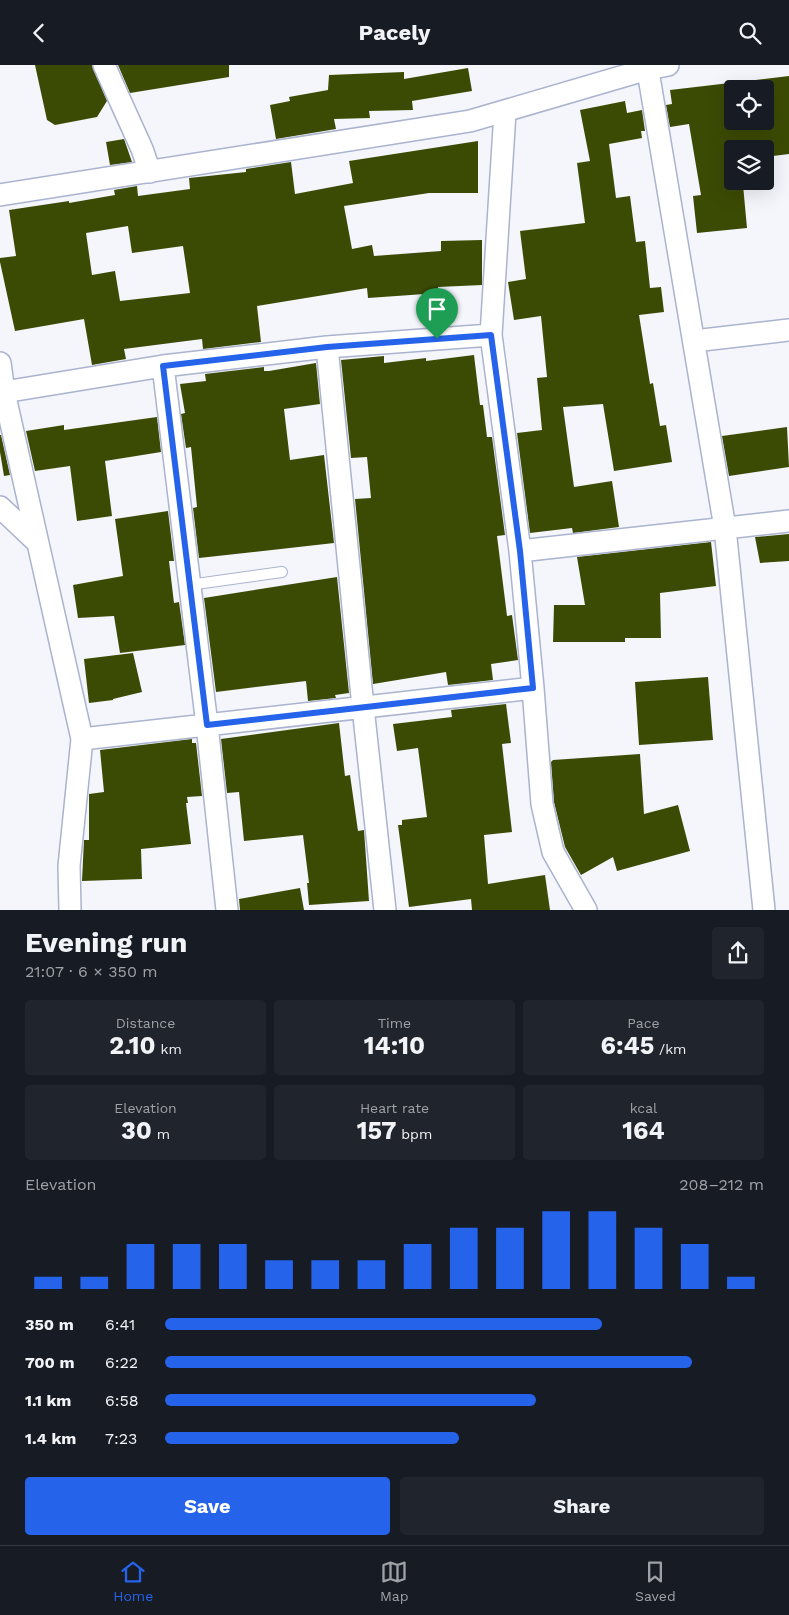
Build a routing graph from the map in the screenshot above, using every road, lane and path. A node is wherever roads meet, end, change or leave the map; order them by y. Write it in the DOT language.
graph roads {
  1 [pos="104,65"];
  2 [pos="654,66"];
  3 [pos="505,112"];
  4 [pos="150,172"];
  5 [pos="0,195"];
  6 [pos="789,330"];
  7 [pos="491,335"];
  8 [pos="694,341"];
  9 [pos="327,347"];
  10 [pos="0,363"];
  11 [pos="163,366"];
  12 [pos="4,392"];
  13 [pos="0,507"];
  14 [pos="789,521"];
  15 [pos="724,527"];
  16 [pos="38,543"];
  17 [pos="520,551"];
  18 [pos="282,572"];
  19 [pos="189,585"];
  20 [pos="533,688"];
  21 [pos="363,707"];
  22 [pos="207,725"];
  23 [pos="82,739"];
  24 [pos="70,910"];
  25 [pos="226,910"];
  26 [pos="385,910"];
  27 [pos="586,910"];
  28 [pos="764,910"];
  1 -- 4 [label="street"];
  2 -- 3 [label="street"];
  2 -- 8 [label="street"];
  3 -- 4 [label="street"];
  3 -- 7 [label="street"];
  4 -- 5 [label="street"];
  6 -- 8 [label="street"];
  7 -- 9 [label="street"];
  7 -- 17 [label="street"];
  8 -- 15 [label="street"];
  9 -- 11 [label="street"];
  9 -- 21 [label="street"];
  10 -- 12 [label="street"];
  11 -- 12 [label="street"];
  11 -- 19 [label="street"];
  12 -- 16 [label="street"];
  13 -- 16 [label="street"];
  14 -- 15 [label="street"];
  15 -- 17 [label="street"];
  15 -- 28 [label="street"];
  16 -- 23 [label="street"];
  17 -- 20 [label="street"];
  18 -- 19 [label="lane"];
  19 -- 22 [label="street"];
  20 -- 21 [label="street"];
  20 -- 27 [label="street"];
  21 -- 22 [label="street"];
  21 -- 26 [label="street"];
  22 -- 23 [label="street"];
  22 -- 25 [label="street"];
  23 -- 24 [label="street"];
}
